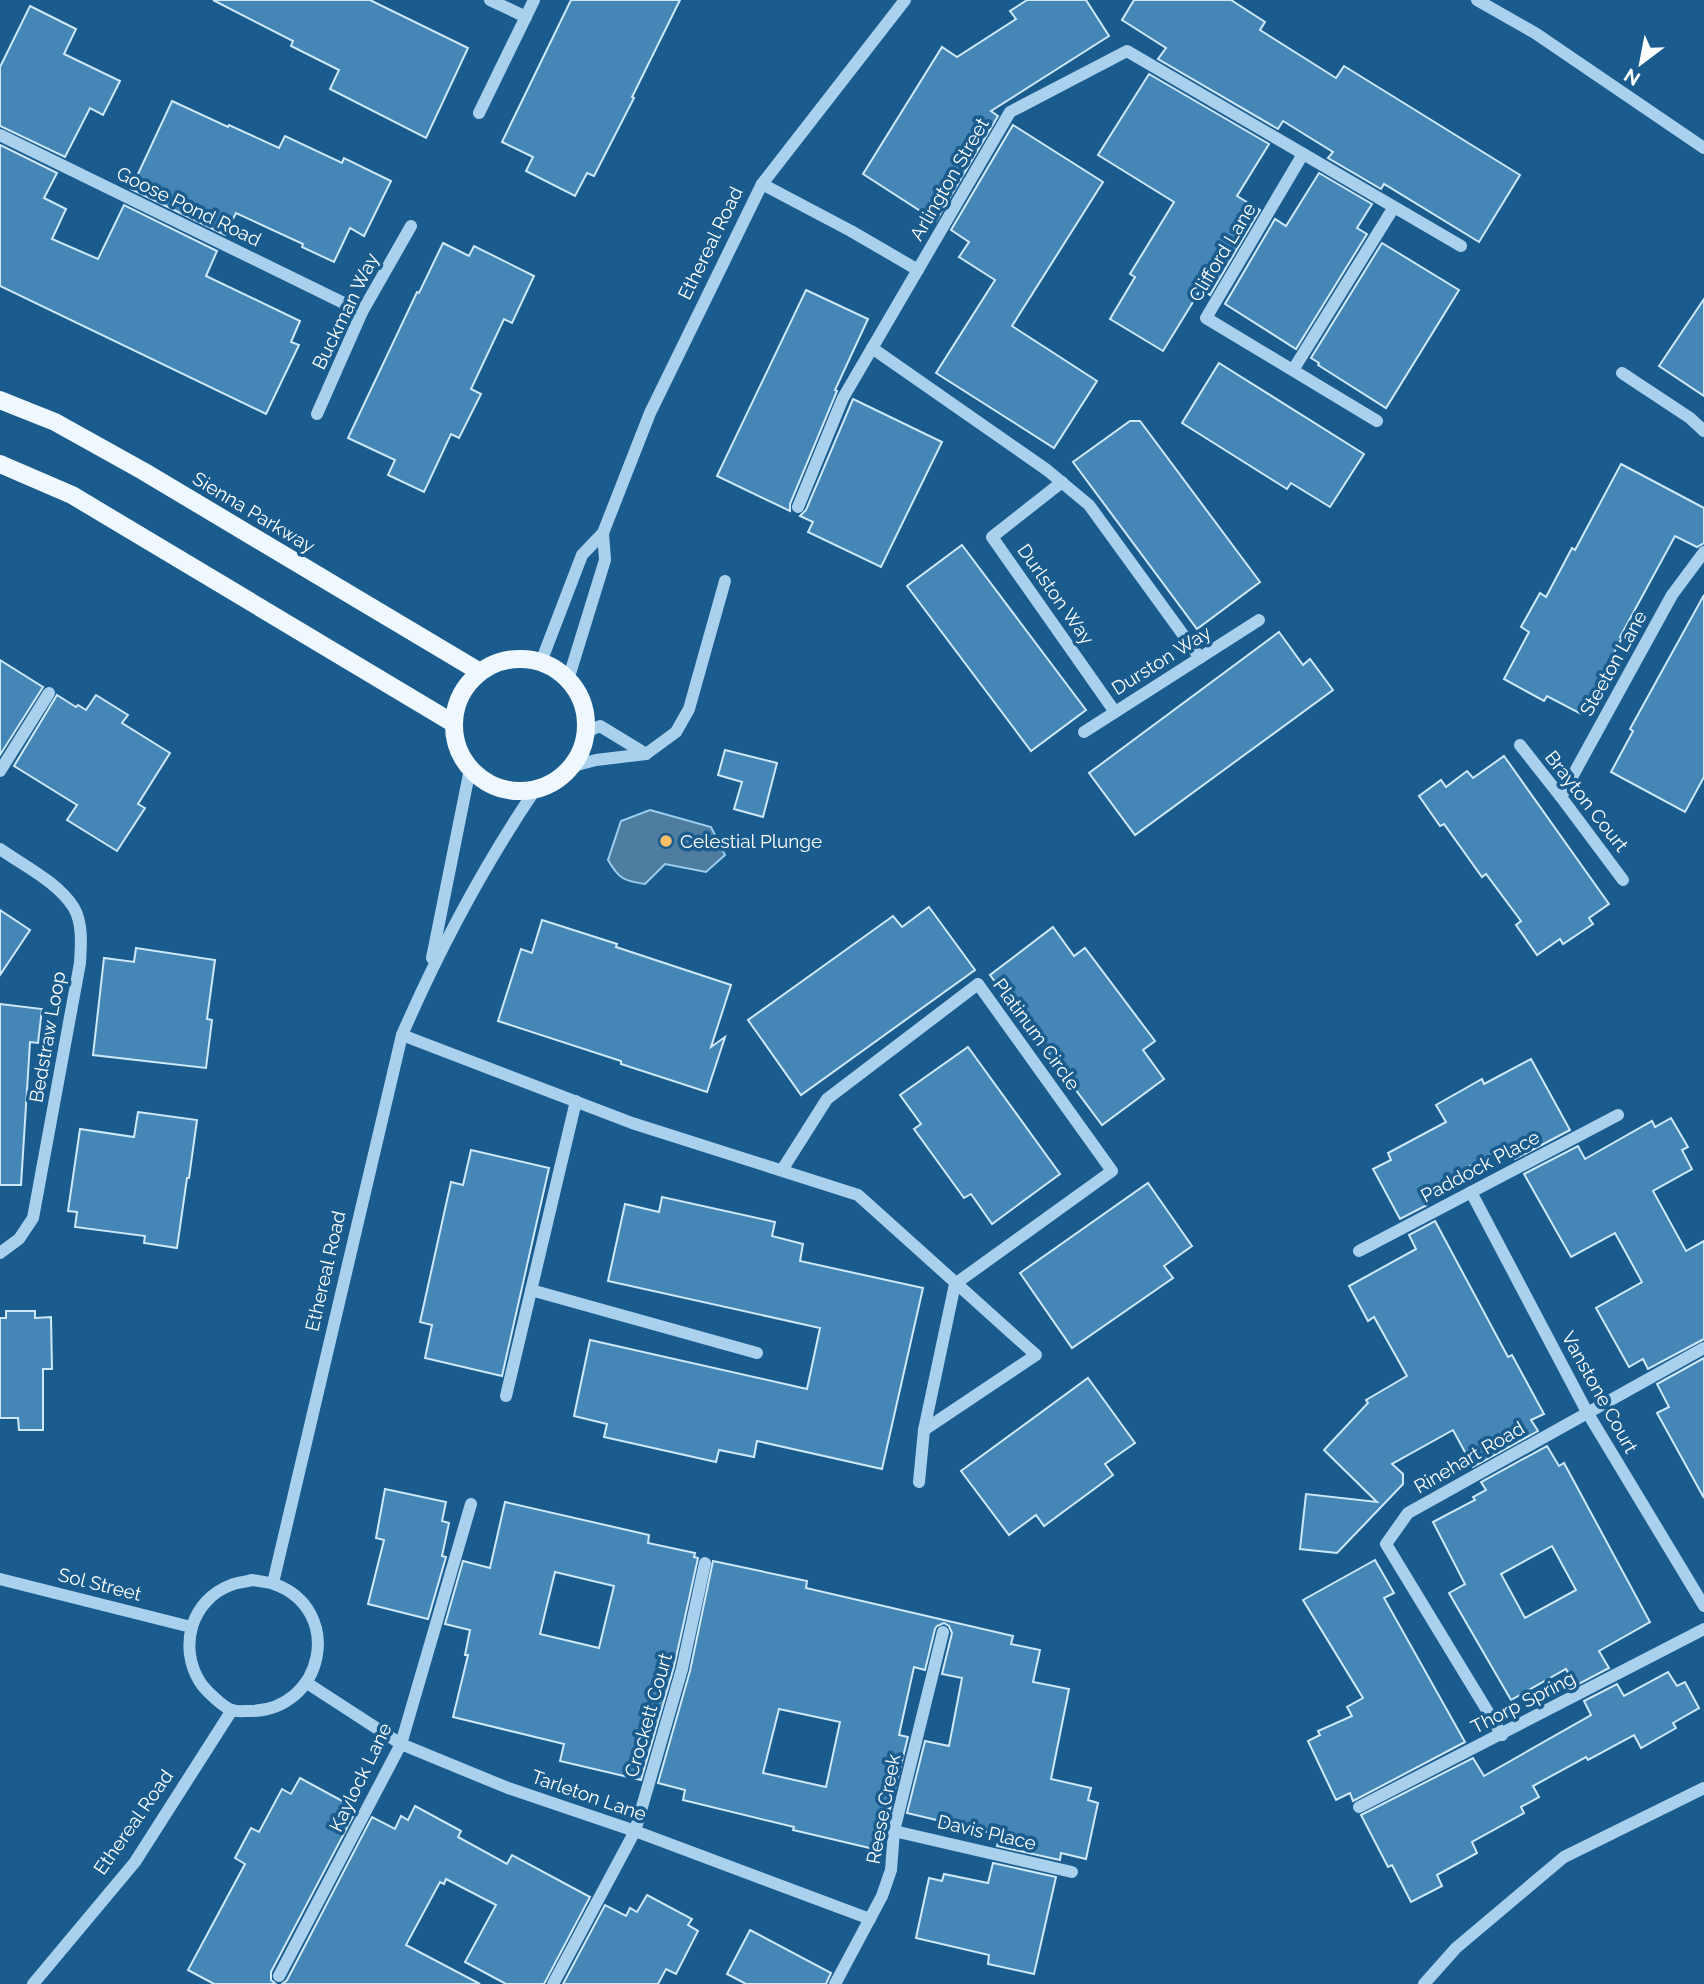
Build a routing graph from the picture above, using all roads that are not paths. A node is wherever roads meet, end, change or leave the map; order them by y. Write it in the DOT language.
graph roads {
  1 [pos="490,0"];
  2 [pos="534,0"];
  3 [pos="905,0"];
  4 [pos="1477,0"];
  5 [pos="526,17"];
  6 [pos="479,113"];
  7 [pos="0,135"];
  8 [pos="1704,148"];
  9 [pos="1303,154"];
  10 [pos="762,184"];
  11 [pos="1394,207"];
  12 [pos="411,226"];
  13 [pos="1461,246"];
  14 [pos="918,270"];
  15 [pos="362,312"];
  16 [pos="872,348"];
  17 [pos="1293,370"];
  18 [pos="1622,373"];
  19 [pos="0,400"];
  20 [pos="317,414"];
  21 [pos="1377,421"];
  22 [pos="1704,431"];
  23 [pos="0,464"];
  24 [pos="1062,482"];
  25 [pos="798,506"];
  26 [pos="603,533"];
  27 [pos="1704,552"];
  28 [pos="725,581"];
  29 [pos="1259,620"];
  30 [pos="1199,659"];
  31 [pos="541,662"];
  32 [pos="480,672"];
  33 [pos="568,680"];
  34 [pos="49,694"];
  35 [pos="1115,712"];
  36 [pos="453,723"];
  37 [pos="586,732"];
  38 [pos="1084,732"];
  39 [pos="1520,746"];
  40 [pos="646,754"];
  41 [pos="573,766"];
  42 [pos="470,769"];
  43 [pos="0,771"];
  44 [pos="535,790"];
  45 [pos="1562,797"];
  46 [pos="0,849"];
  47 [pos="1623,880"];
  48 [pos="429,972"];
  49 [pos="402,1035"];
  50 [pos="576,1101"];
  51 [pos="1618,1115"];
  52 [pos="782,1170"];
  53 [pos="1471,1192"];
  54 [pos="1359,1251"];
  55 [pos="0,1253"];
  56 [pos="955,1284"];
  57 [pos="531,1290"];
  58 [pos="1704,1348"];
  59 [pos="757,1353"];
  60 [pos="506,1396"];
  61 [pos="1587,1412"];
  62 [pos="924,1430"];
  63 [pos="919,1482"];
  64 [pos="471,1504"];
  65 [pos="705,1563"];
  66 [pos="0,1579"];
  67 [pos="273,1584"];
  68 [pos="1704,1606"];
  69 [pos="191,1627"];
  70 [pos="1704,1629"];
  71 [pos="943,1632"];
  72 [pos="307,1684"];
  73 [pos="232,1710"];
  74 [pos="1502,1735"];
  75 [pos="401,1744"];
  76 [pos="1704,1787"];
  77 [pos="1359,1807"];
  78 [pos="635,1831"];
  79 [pos="894,1831"];
  80 [pos="1072,1872"];
  81 [pos="870,1919"];
  82 [pos="279,1976"];
  83 [pos="33,1984"];
  84 [pos="553,1984"];
  85 [pos="835,1984"];
  86 [pos="1424,1984"];
  1 -- 5 [label="street"];
  2 -- 5 [label="street"];
  3 -- 10 [label="street, Ethereal Road"];
  4 -- 8 [label="street"];
  5 -- 6 [label="street"];
  7 -- 15 [label="street, Goose Pond Road"];
  9 -- 11 [label="street"];
  9 -- 14 [label="street, Arlington Street"];
  9 -- 17 [label="street, Clifford Lane"];
  10 -- 14 [label="street, Arlington Street"];
  10 -- 26 [label="street, Ethereal Road"];
  11 -- 13 [label="street"];
  11 -- 17 [label="street"];
  12 -- 15 [label="street, Buckman Way"];
  14 -- 16 [label="street, Arlington Street"];
  15 -- 20 [label="street, Buckman Way"];
  16 -- 24 [label="street"];
  16 -- 25 [label="street, Arlington Street"];
  17 -- 21 [label="street, Clifford Lane"];
  18 -- 22 [label="street"];
  19 -- 32 [label="main road, Sienna Parkway"];
  23 -- 36 [label="main road"];
  24 -- 30 [label="street"];
  24 -- 35 [label="street, Durlston Way"];
  26 -- 31 [label="street, Ethereal Road"];
  26 -- 33 [label="street, Ethereal Road"];
  27 -- 45 [label="street, Steeton Lane"];
  28 -- 40 [label="street"];
  29 -- 30 [label="street, Durston Way"];
  30 -- 35 [label="street, Durston Way"];
  31 -- 32 [label="main road"];
  31 -- 33 [label="main road"];
  32 -- 36 [label="main road"];
  33 -- 37 [label="main road"];
  34 -- 43 [label="street"];
  35 -- 38 [label="street, Durston Way"];
  36 -- 42 [label="main road"];
  37 -- 40 [label="street"];
  37 -- 41 [label="main road"];
  39 -- 45 [label="street, Brayton Court"];
  40 -- 41 [label="street"];
  41 -- 44 [label="main road, Ethereal Road"];
  42 -- 44 [label="main road"];
  42 -- 48 [label="street, Ethereal Road"];
  44 -- 48 [label="street, Ethereal Road"];
  45 -- 47 [label="street, Brayton Court"];
  46 -- 55 [label="street, Bedstraw Loop"];
  48 -- 49 [label="street, Ethereal Road"];
  49 -- 50 [label="street"];
  49 -- 67 [label="street, Ethereal Road"];
  50 -- 52 [label="street"];
  50 -- 57 [label="street"];
  51 -- 53 [label="street, Paddock Place"];
  52 -- 56 [label="street"];
  52 -- 56 [label="street, Platinum Circle"];
  53 -- 54 [label="street, Paddock Place"];
  53 -- 61 [label="street, Vanstone Court"];
  56 -- 62 [label="street"];
  56 -- 62 [label="street"];
  57 -- 59 [label="street"];
  57 -- 60 [label="street"];
  58 -- 61 [label="street, Rinehart Road"];
  61 -- 68 [label="street, Vanstone Court"];
  61 -- 74 [label="street, Rinehart Road"];
  62 -- 63 [label="street"];
  64 -- 75 [label="street, Kaylock Lane"];
  65 -- 78 [label="street, Crockett Court"];
  66 -- 69 [label="street, Sol Street"];
  67 -- 69 [label="street"];
  67 -- 72 [label="street"];
  69 -- 73 [label="street"];
  70 -- 74 [label="street, Thorp Spring"];
  71 -- 79 [label="street, Reese Creek"];
  72 -- 73 [label="street"];
  72 -- 75 [label="street, Tarleton Lane"];
  73 -- 83 [label="street, Ethereal Road"];
  74 -- 77 [label="street, Thorp Spring"];
  75 -- 78 [label="street, Tarleton Lane"];
  75 -- 82 [label="street, Kaylock Lane"];
  76 -- 86 [label="street"];
  78 -- 81 [label="street, Tarleton Lane"];
  78 -- 84 [label="street, Crockett Court"];
  79 -- 80 [label="street, Davis Place"];
  79 -- 81 [label="street, Reese Creek"];
  81 -- 85 [label="street, Reese Creek"];
}
